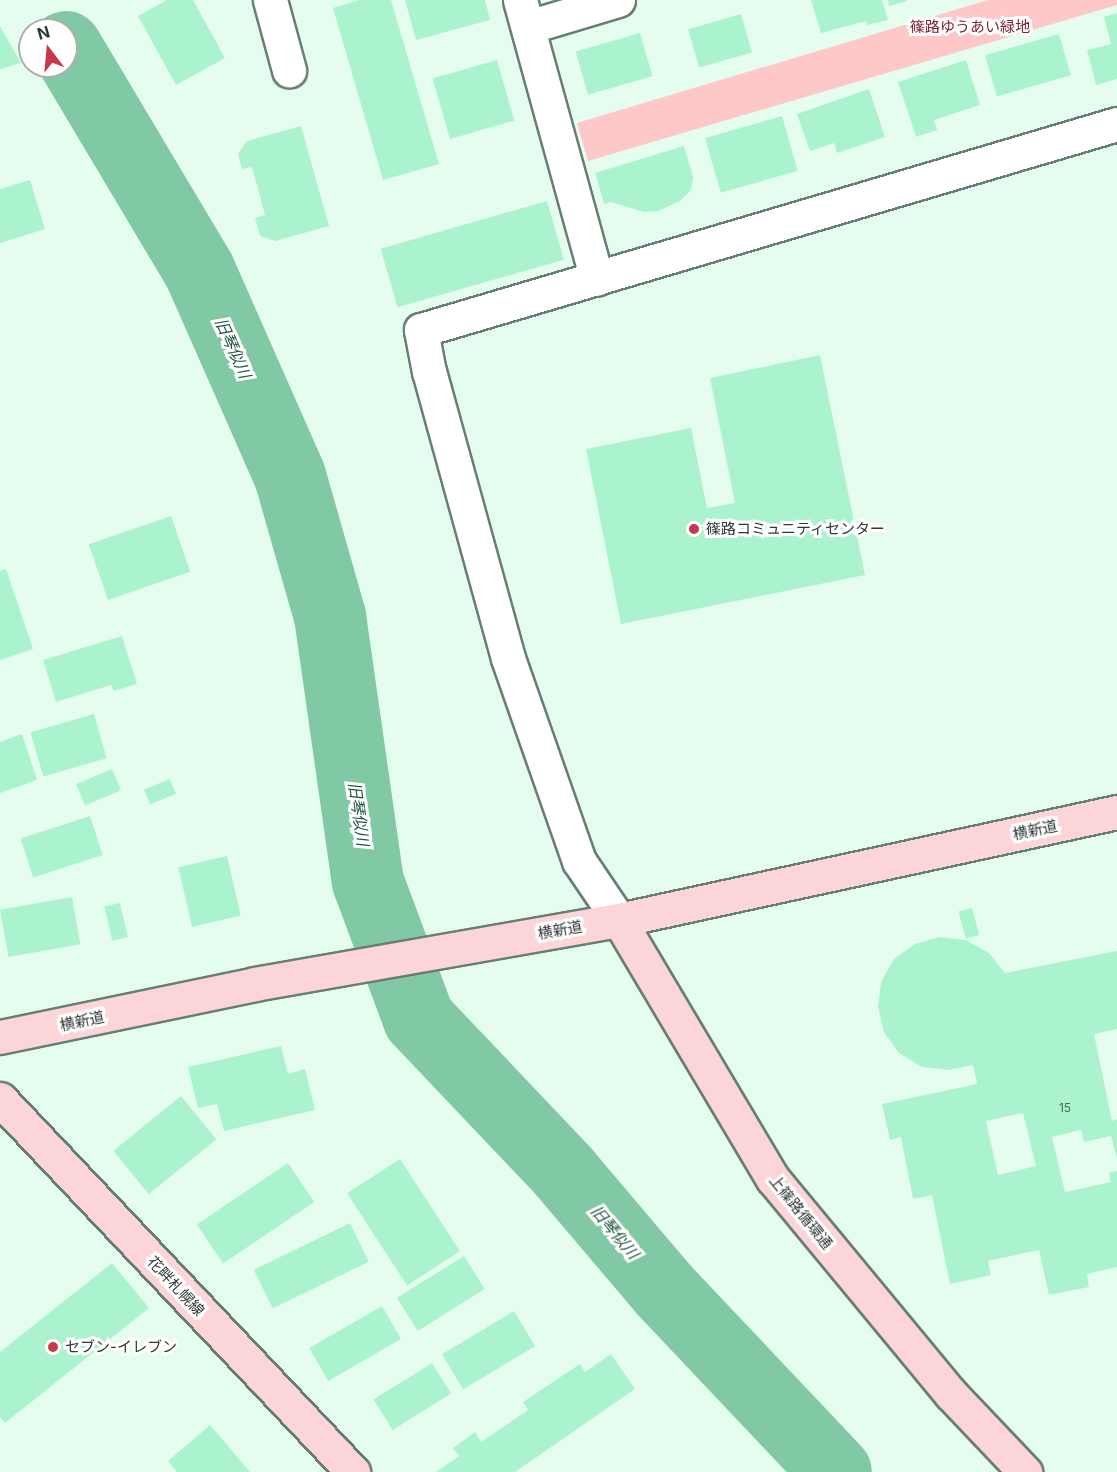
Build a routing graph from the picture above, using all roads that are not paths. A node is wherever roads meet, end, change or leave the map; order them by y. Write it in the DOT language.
graph roads {
  1 [pos="270,0"];
  2 [pos="618,0"];
  3 [pos="524,13"];
  4 [pos="289,70"];
  5 [pos="1117,124"];
  6 [pos="597,279"];
  7 [pos="1117,812"];
  8 [pos="619,920"];
  9 [pos="0,1037"];
  10 [pos="0,1099"];
  11 [pos="352,1472"];
  12 [pos="1025,1472"];
  1 -- 4 [label="street"];
  2 -- 3 [label="street"];
  3 -- 6 [label="street"];
  5 -- 6 [label="street"];
  6 -- 8 [label="street"];
  7 -- 8 [label="street, 横新道"];
  8 -- 9 [label="street, 横新道"];
  8 -- 12 [label="street, 上篠路循環通"];
  10 -- 11 [label="street, 花畔札幌線"];
}
